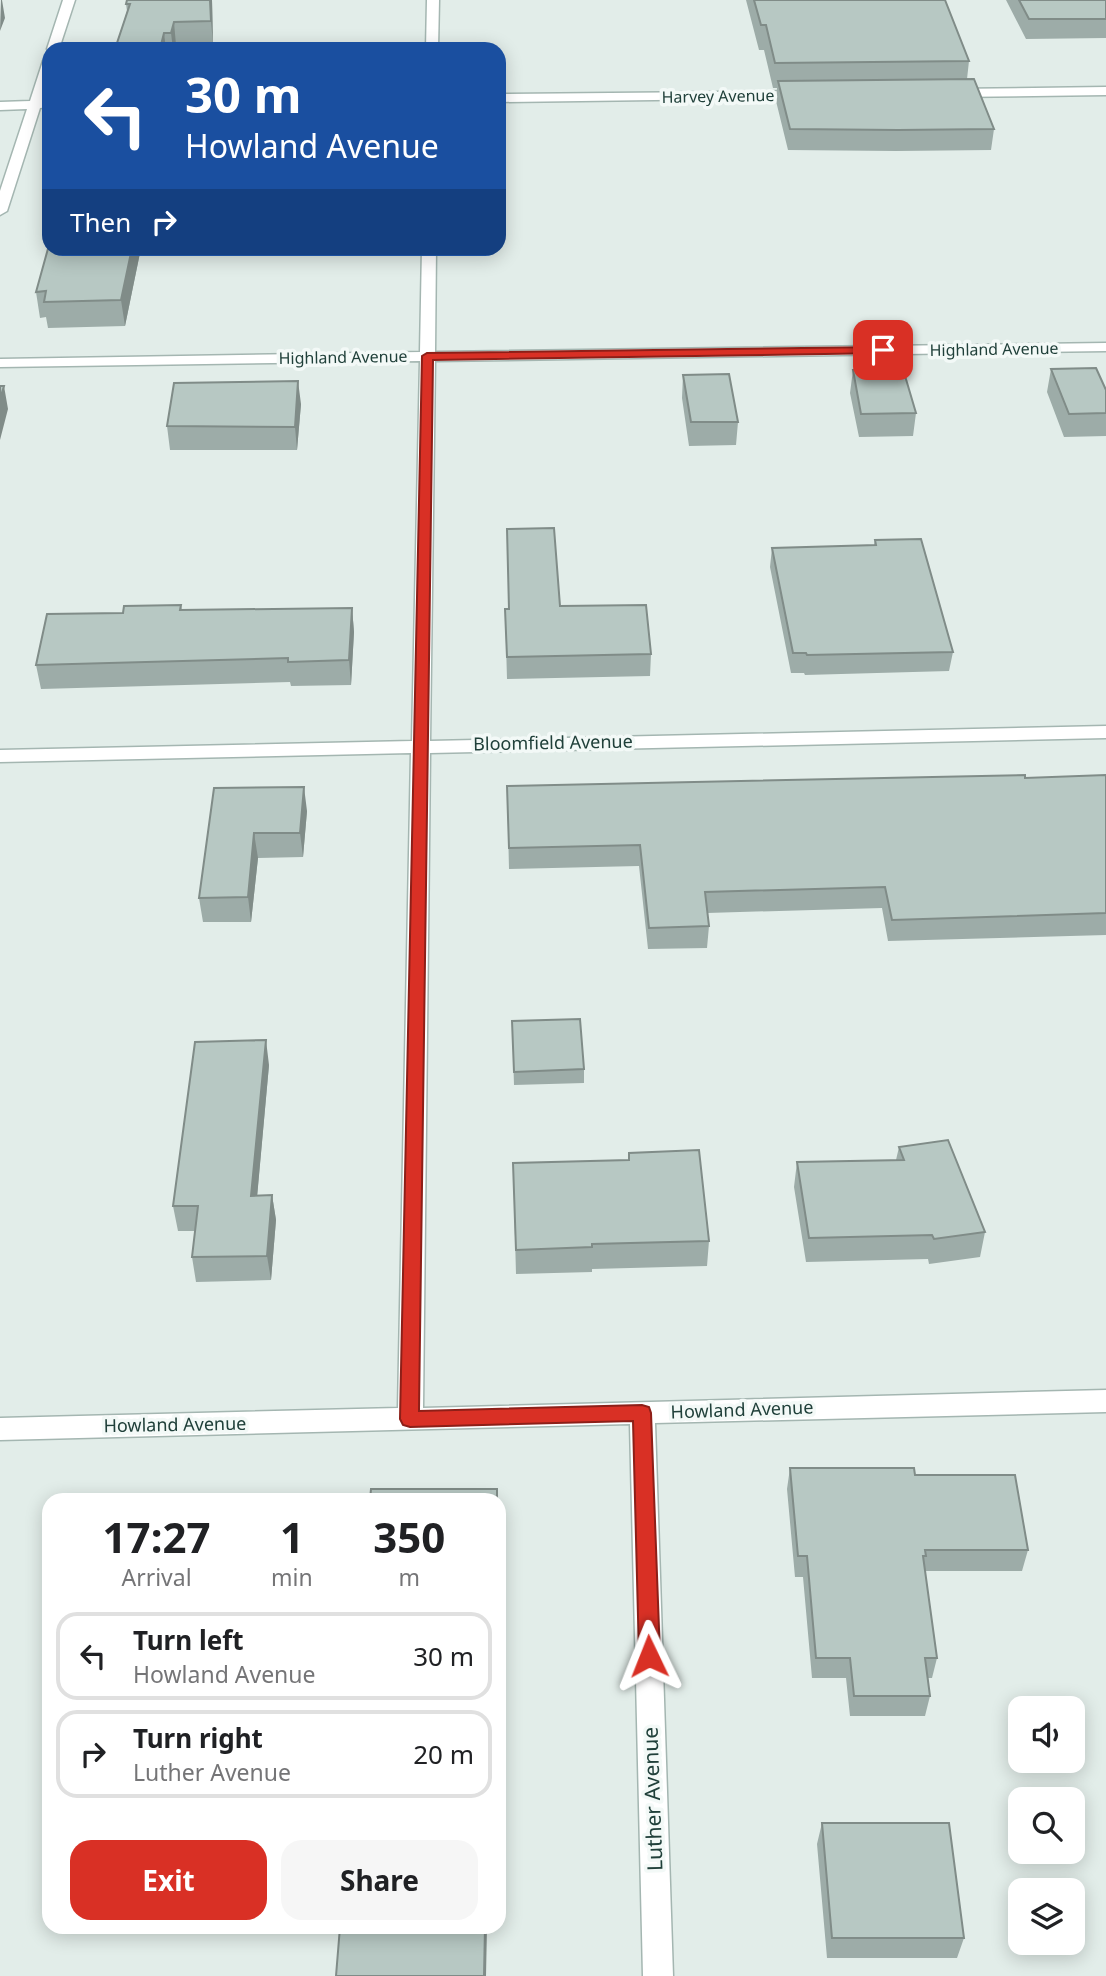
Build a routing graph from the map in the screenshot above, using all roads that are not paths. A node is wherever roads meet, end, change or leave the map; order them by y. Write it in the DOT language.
graph roads {
  1 [pos="69,0"];
  2 [pos="433,0"];
  3 [pos="55,42"];
  4 [pos="432,42"];
  5 [pos="42,82"];
  6 [pos="1106,92"];
  7 [pos="940,93"];
  8 [pos="816,95"];
  9 [pos="506,98"];
  10 [pos="35,104"];
  11 [pos="42,104"];
  12 [pos="0,106"];
  13 [pos="0,211"];
  14 [pos="429,256"];
  15 [pos="1106,347"];
  16 [pos="427,356"];
  17 [pos="0,363"];
  18 [pos="1106,732"];
  19 [pos="421,745"];
  20 [pos="0,755"];
  21 [pos="1106,1401"];
  22 [pos="642,1413"];
  23 [pos="410,1419"];
  24 [pos="0,1429"];
  25 [pos="658,1976"];
  1 -- 3 [label="street"];
  2 -- 4 [label="street"];
  5 -- 10 [label="street"];
  6 -- 7 [label="street"];
  8 -- 9 [label="street, Harvey Avenue"];
  10 -- 11 [label="street"];
  10 -- 12 [label="street"];
  10 -- 13 [label="street"];
  14 -- 16 [label="street"];
  15 -- 16 [label="street, Highland Avenue"];
  16 -- 17 [label="street, Highland Avenue"];
  16 -- 19 [label="street"];
  18 -- 19 [label="street, Bloomfield Avenue"];
  19 -- 20 [label="street, Bloomfield Avenue"];
  19 -- 23 [label="street"];
  21 -- 22 [label="street, Howland Avenue"];
  22 -- 23 [label="street, Howland Avenue"];
  22 -- 25 [label="street, Luther Avenue"];
  23 -- 24 [label="street, Howland Avenue"];
}
